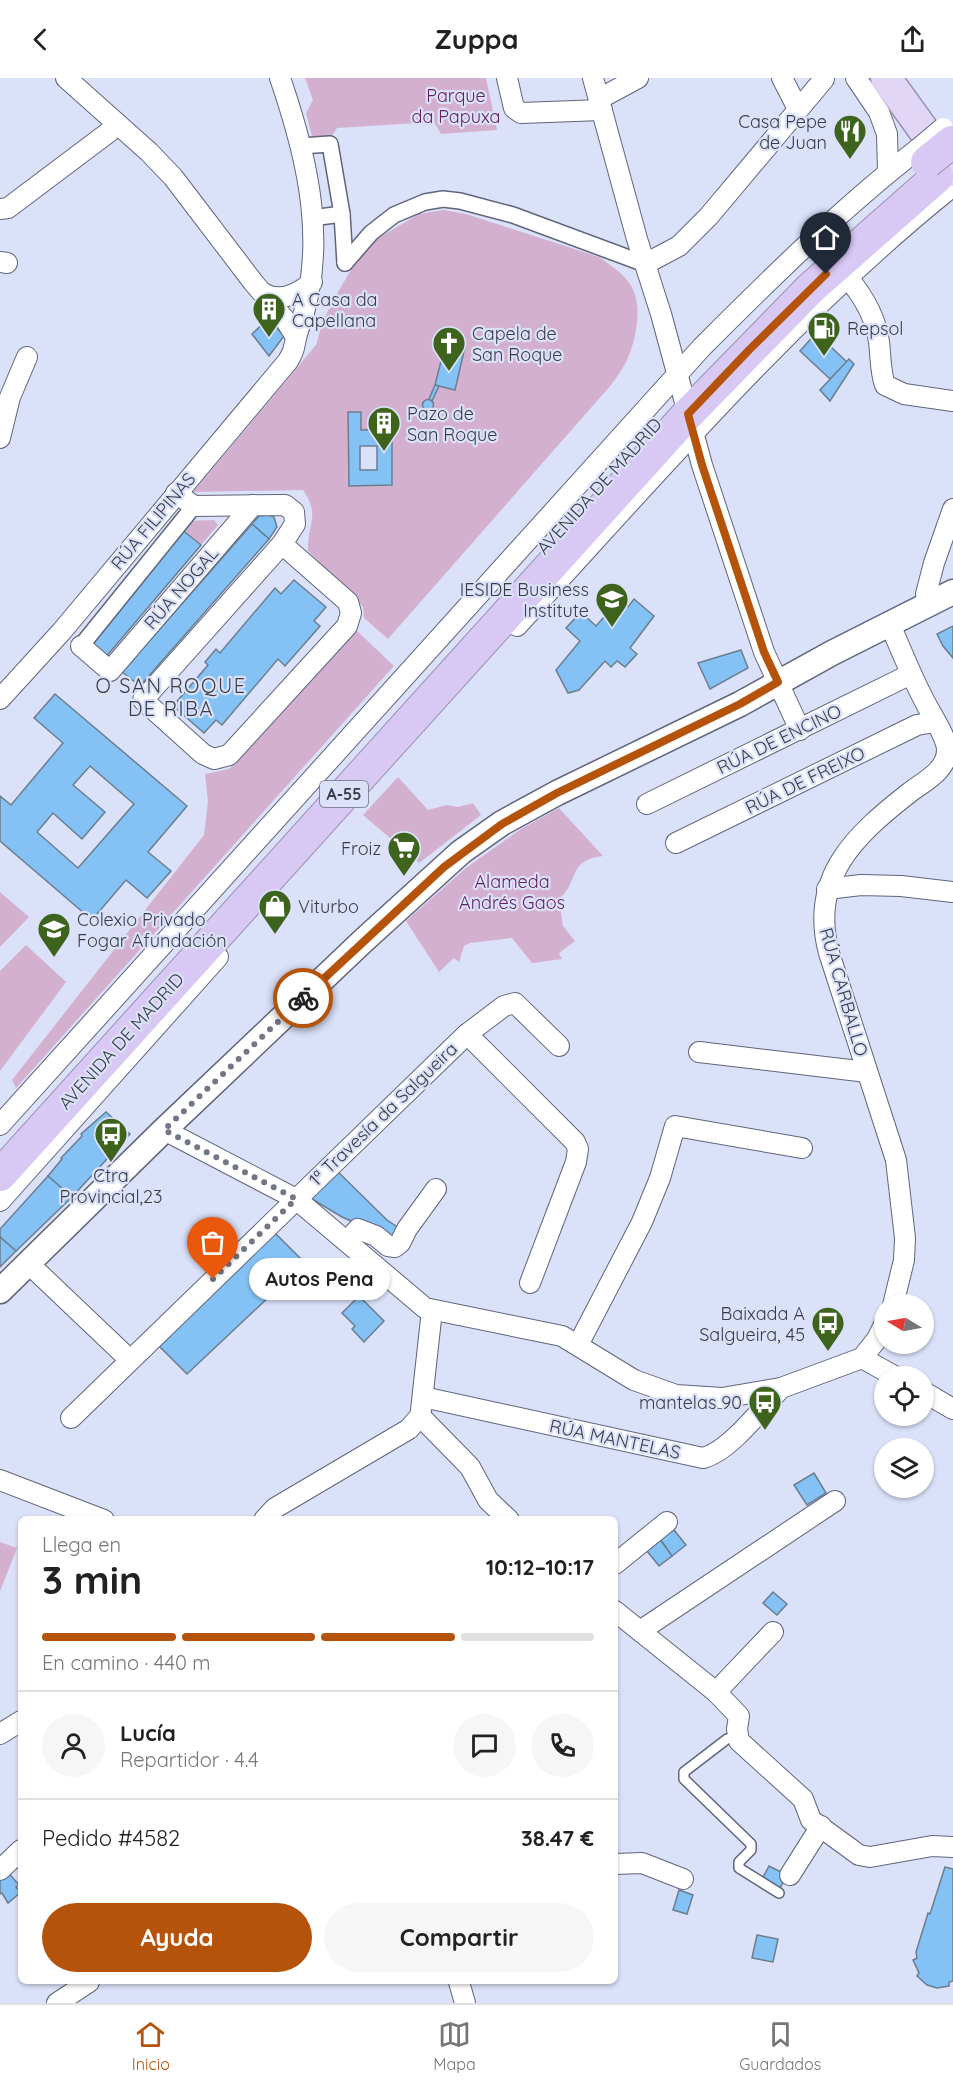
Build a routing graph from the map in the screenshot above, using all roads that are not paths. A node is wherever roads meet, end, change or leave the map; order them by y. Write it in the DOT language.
graph roads {
  1 [pos="66,78"];
  2 [pos="280,78"];
  3 [pos="507,78"];
  4 [pos="593,78"];
  5 [pos="638,78"];
  6 [pos="782,78"];
  7 [pos="856,78"];
  8 [pos="824,79"];
  9 [pos="892,87"];
  10 [pos="600,104"];
  11 [pos="798,109"];
  12 [pos="117,124"];
  13 [pos="950,132"];
  14 [pos="301,146"];
  15 [pos="941,171"];
  16 [pos="888,172"];
  17 [pos="0,209"];
  18 [pos="342,214"];
  19 [pos="312,218"];
  20 [pos="645,264"];
  21 [pos="848,278"];
  22 [pos="312,282"];
  23 [pos="262,293"];
  24 [pos="296,337"];
  25 [pos="27,357"];
  26 [pos="953,401"];
  27 [pos="685,404"];
  28 [pos="0,438"];
  29 [pos="176,493"];
  30 [pos="253,505"];
  31 [pos="194,506"];
  32 [pos="953,509"];
  33 [pos="282,544"];
  34 [pos="953,592"];
  35 [pos="930,604"];
  36 [pos="890,625"];
  37 [pos="81,646"];
  38 [pos="911,674"];
  39 [pos="778,682"];
  40 [pos="0,699"];
  41 [pos="935,722"];
  42 [pos="800,730"];
  43 [pos="646,804"];
  44 [pos="676,843"];
  45 [pos="827,889"];
  46 [pos="953,892"];
  47 [pos="465,1035"];
  48 [pos="559,1046"];
  49 [pos="699,1052"];
  50 [pos="867,1072"];
  51 [pos="0,1125"];
  52 [pos="164,1130"];
  53 [pos="0,1148"];
  54 [pos="802,1148"];
  55 [pos="0,1175"];
  56 [pos="436,1189"];
  57 [pos="296,1199"];
  58 [pos="0,1201"];
  59 [pos="347,1241"];
  60 [pos="28,1263"];
  61 [pos="530,1283"];
  62 [pos="0,1291"];
  63 [pos="895,1294"];
  64 [pos="432,1310"];
  65 [pos="874,1343"];
  66 [pos="578,1345"];
  67 [pos="862,1358"];
  68 [pos="130,1360"];
  69 [pos="876,1366"];
  70 [pos="781,1388"];
  71 [pos="934,1398"];
  72 [pos="422,1406"];
  73 [pos="953,1409"];
  74 [pos="71,1418"];
  75 [pos="0,1480"];
  76 [pos="835,1500"];
  77 [pos="94,1516"];
  78 [pos="268,1516"];
  79 [pos="505,1516"];
  80 [pos="667,1522"];
  81 [pos="618,1562"];
  82 [pos="618,1613"];
  83 [pos="640,1631"];
  84 [pos="772,1632"];
  85 [pos="716,1692"];
  86 [pos="18,1723"];
  87 [pos="0,1734"];
  88 [pos="738,1736"];
  89 [pos="821,1826"];
  90 [pos="953,1847"];
  91 [pos="18,1853"];
  92 [pos="618,1864"];
  93 [pos="0,1870"];
  94 [pos="790,1875"];
  95 [pos="683,1880"];
  96 [pos="779,1893"];
  97 [pos="86,1984"];
  98 [pos="460,1984"];
  99 [pos="57,2003"];
  100 [pos="465,2003"];
  1 -- 12 [label="street"];
  2 -- 14 [label="street, RÚA FILIPINAS"];
  3 -- 10 [label="street"];
  4 -- 10 [label="street"];
  5 -- 10 [label="street"];
  6 -- 11 [label="street"];
  7 -- 16 [label="street"];
  8 -- 11 [label="street"];
  9 -- 15 [label="main road"];
  10 -- 20 [label="street"];
  11 -- 20 [label="street"];
  12 -- 17 [label="street"];
  12 -- 23 [label="street"];
  13 -- 15 [label="highway, A-55, bridge"];
  14 -- 18 [label="street"];
  14 -- 19 [label="street, RÚA FILIPINAS"];
  15 -- 16 [label="street"];
  15 -- 21 [label="street"];
  15 -- 27 [label="highway, AVENIDA DE MADRID / A-55"];
  16 -- 27 [label="street"];
  18 -- 19 [label="street"];
  18 -- 20 [label="street"];
  19 -- 22 [label="street, RÚA FILIPINAS"];
  20 -- 27 [label="street"];
  21 -- 26 [label="street"];
  21 -- 27 [label="street"];
  22 -- 23 [label="street"];
  22 -- 24 [label="street, RÚA FILIPINAS"];
  23 -- 24 [label="street"];
  24 -- 29 [label="street, RÚA FILIPINAS"];
  25 -- 28 [label="street"];
  27 -- 39 [label="street"];
  27 -- 51 [label="street, AVENIDA DE MADRID"];
  27 -- 53 [label="highway, AVENIDA DE MADRID / A-55"];
  27 -- 55 [label="highway, AVENIDA DE MADRID / A-55"];
  27 -- 58 [label="street, AVENIDA DE MADRID"];
  29 -- 31 [label="street"];
  29 -- 40 [label="street, RÚA FILIPINAS"];
  30 -- 31 [label="street"];
  30 -- 33 [label="street"];
  30 -- 37 [label="street, RÚA NOGAL"];
  31 -- 37 [label="street"];
  32 -- 35 [label="street"];
  33 -- 33 [label="street"];
  34 -- 35 [label="street"];
  35 -- 36 [label="street"];
  36 -- 38 [label="street, RÚA CARBALLO"];
  36 -- 39 [label="street"];
  38 -- 41 [label="street, RÚA CARBALLO"];
  38 -- 42 [label="street, RÚA DE ENCINO"];
  39 -- 42 [label="street"];
  39 -- 52 [label="street"];
  41 -- 44 [label="street, RÚA DE FREIXO"];
  41 -- 45 [label="street, RÚA CARBALLO"];
  42 -- 43 [label="street, RÚA DE ENCINO"];
  45 -- 46 [label="street"];
  45 -- 50 [label="street, RÚA CARBALLO"];
  47 -- 48 [label="street, 1ª Travesía da Salgueira"];
  47 -- 57 [label="street, 1ª Travesía da Salgueira"];
  47 -- 61 [label="street"];
  49 -- 50 [label="street"];
  50 -- 63 [label="street, RÚA CARBALLO"];
  52 -- 57 [label="street"];
  52 -- 60 [label="street"];
  54 -- 66 [label="street"];
  56 -- 59 [label="street"];
  57 -- 59 [label="street"];
  57 -- 68 [label="street, 1ª Travesía da Salgueira"];
  59 -- 64 [label="street"];
  60 -- 62 [label="street"];
  60 -- 68 [label="street"];
  64 -- 66 [label="street"];
  64 -- 72 [label="street"];
  65 -- 67 [label="street"];
  66 -- 70 [label="street"];
  67 -- 69 [label="street"];
  67 -- 70 [label="street"];
  68 -- 74 [label="street, 1ª Travesía da Salgueira"];
  70 -- 72 [label="street, RÚA MANTELAS"];
  71 -- 73 [label="street"];
  72 -- 78 [label="street"];
  72 -- 79 [label="street"];
  75 -- 77 [label="street"];
  76 -- 83 [label="street"];
  80 -- 81 [label="street"];
  82 -- 83 [label="street"];
  83 -- 85 [label="street"];
  84 -- 85 [label="street"];
  85 -- 88 [label="street"];
  86 -- 87 [label="street"];
  88 -- 89 [label="street"];
  88 -- 96 [label="lane"];
  89 -- 90 [label="street"];
  89 -- 94 [label="street"];
  91 -- 93 [label="street"];
  92 -- 95 [label="street"];
  97 -- 99 [label="street"];
  98 -- 100 [label="street"];
}
